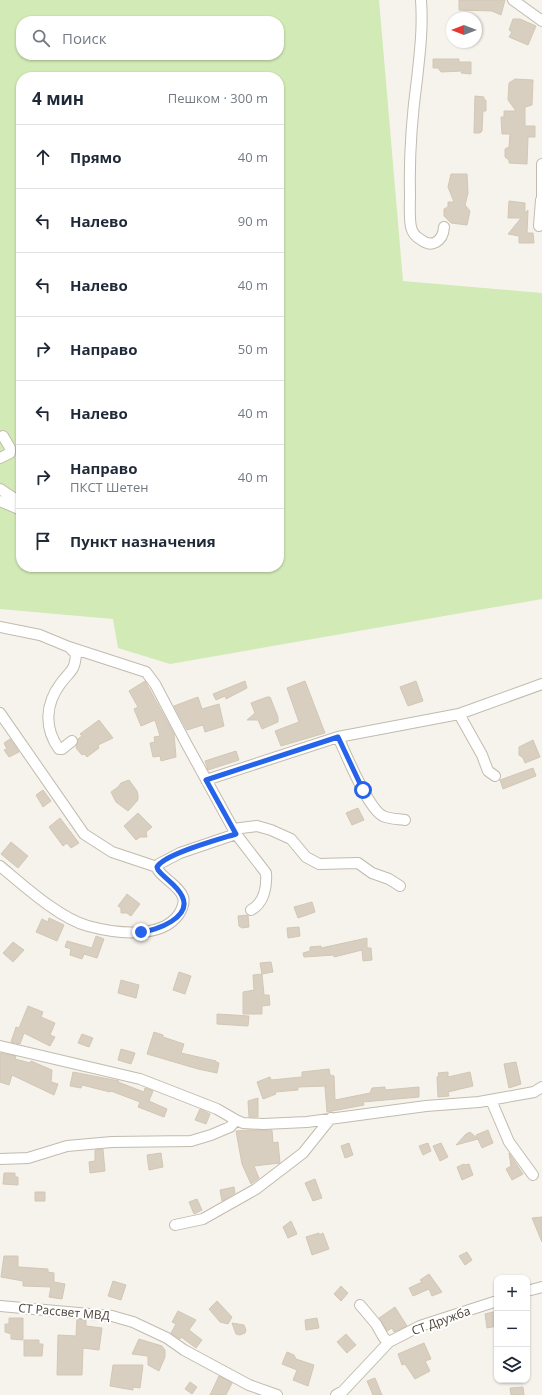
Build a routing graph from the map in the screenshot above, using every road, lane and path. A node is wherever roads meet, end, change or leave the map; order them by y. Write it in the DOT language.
graph roads {
  1 [pos="421,0"];
  2 [pos="513,0"];
  3 [pos="542,21"];
  4 [pos="542,164"];
  5 [pos="542,200"];
  6 [pos="538,226"];
  7 [pos="444,227"];
  8 [pos="3,436"];
  9 [pos="0,458"];
  10 [pos="0,489"];
  11 [pos="16,500"];
  12 [pos="0,501"];
  13 [pos="16,508"];
  14 [pos="0,627"];
  15 [pos="69,647"];
  16 [pos="542,684"];
  17 [pos="0,713"];
  18 [pos="459,714"];
  19 [pos="338,737"];
  20 [pos="72,741"];
  21 [pos="494,776"];
  22 [pos="206,780"];
  23 [pos="405,820"];
  24 [pos="234,831"];
  25 [pos="0,866"];
  26 [pos="157,867"];
  27 [pos="400,886"];
  28 [pos="251,910"];
  29 [pos="0,1046"];
  30 [pos="542,1087"];
  31 [pos="491,1100"];
  32 [pos="331,1118"];
  33 [pos="236,1120"];
  34 [pos="0,1159"];
  35 [pos="533,1175"];
  36 [pos="175,1225"];
  37 [pos="542,1287"];
  38 [pos="530,1290"];
  39 [pos="494,1302"];
  40 [pos="360,1305"];
  41 [pos="0,1306"];
  42 [pos="389,1342"];
  43 [pos="277,1395"];
  44 [pos="336,1395"];
  1 -- 7 [label="street"];
  2 -- 3 [label="street"];
  4 -- 5 [label="street"];
  5 -- 6 [label="street"];
  8 -- 9 [label="street"];
  10 -- 11 [label="street"];
  12 -- 13 [label="street"];
  14 -- 15 [label="street"];
  15 -- 20 [label="street"];
  15 -- 22 [label="street"];
  16 -- 18 [label="street"];
  17 -- 26 [label="street"];
  18 -- 19 [label="street"];
  18 -- 21 [label="street"];
  19 -- 22 [label="street"];
  19 -- 23 [label="street"];
  22 -- 24 [label="street"];
  24 -- 26 [label="street"];
  24 -- 27 [label="street"];
  24 -- 28 [label="street"];
  25 -- 26 [label="street"];
  29 -- 33 [label="street"];
  30 -- 31 [label="street"];
  31 -- 32 [label="street"];
  31 -- 35 [label="street"];
  32 -- 33 [label="street"];
  32 -- 36 [label="street"];
  33 -- 34 [label="street"];
  37 -- 38 [label="street"];
  39 -- 42 [label="street, СТ Дружба"];
  40 -- 42 [label="street"];
  41 -- 43 [label="street, СТ Рассвет МВД"];
  42 -- 44 [label="street, СТ Дружба"];
}
